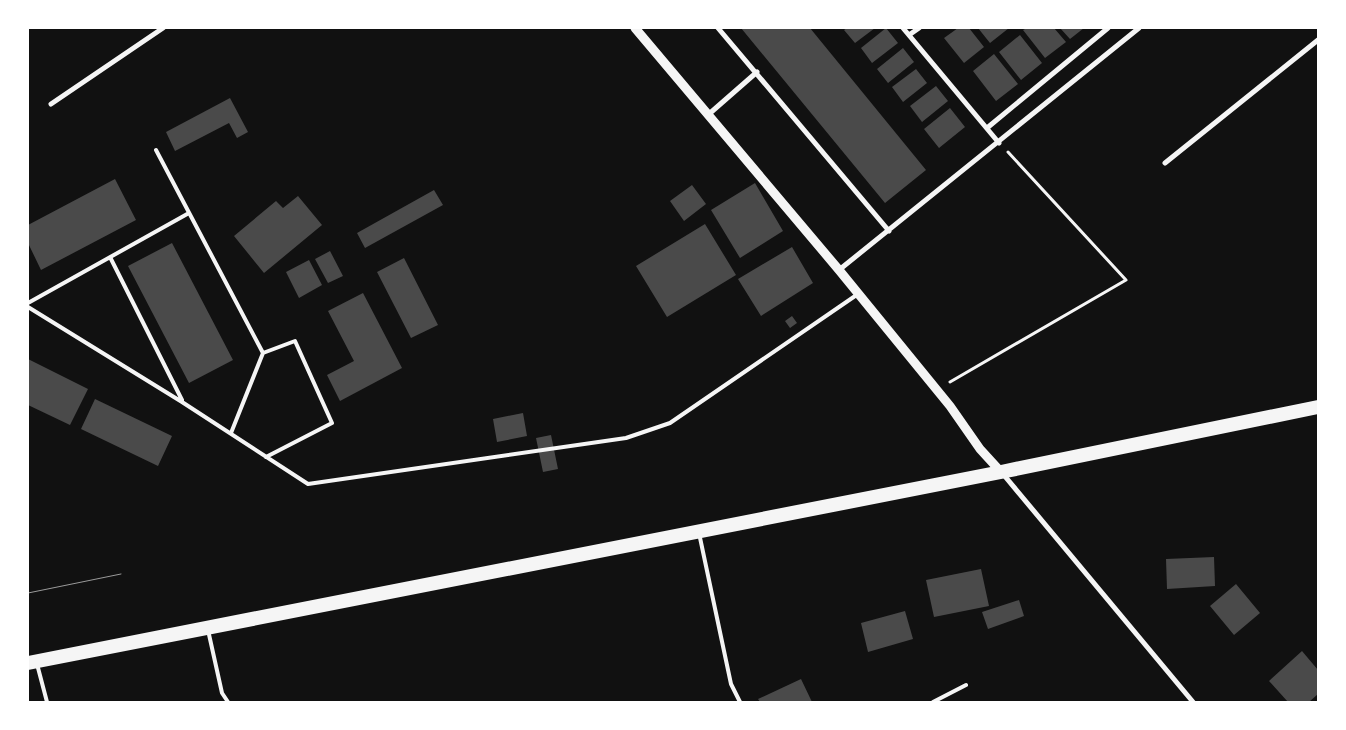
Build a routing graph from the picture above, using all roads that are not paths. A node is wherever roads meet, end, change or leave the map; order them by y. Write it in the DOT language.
graph roads {
  1 [pos="163,28"];
  2 [pos="635,28"];
  3 [pos="718,28"];
  4 [pos="903,28"];
  5 [pos="919,28"];
  6 [pos="1108,28"];
  7 [pos="1139,28"];
  8 [pos="909,35"];
  9 [pos="1318,40"];
  10 [pos="757,72"];
  11 [pos="50,104"];
  12 [pos="709,114"];
  13 [pos="987,128"];
  14 [pos="999,142"];
  15 [pos="156,150"];
  16 [pos="1165,163"];
  17 [pos="189,213"];
  18 [pos="889,231"];
  19 [pos="110,257"];
  20 [pos="839,270"];
  21 [pos="858,294"];
  22 [pos="28,303"];
  23 [pos="28,307"];
  24 [pos="263,353"];
  25 [pos="182,402"];
  26 [pos="1318,407"];
  27 [pos="231,432"];
  28 [pos="266,457"];
  29 [pos="1001,472"];
  30 [pos="699,531"];
  31 [pos="208,628"];
  32 [pos="32,662"];
  33 [pos="966,684"];
  34 [pos="47,702"];
  35 [pos="228,702"];
  36 [pos="740,702"];
  37 [pos="933,702"];
  38 [pos="1193,702"];
  1 -- 11 [label="street"];
  2 -- 12 [label="street"];
  3 -- 10 [label="street"];
  4 -- 8 [label="street"];
  5 -- 8 [label="street"];
  6 -- 13 [label="street"];
  7 -- 14 [label="street"];
  8 -- 13 [label="street"];
  9 -- 16 [label="street"];
  10 -- 12 [label="street"];
  10 -- 18 [label="street"];
  12 -- 20 [label="street"];
  13 -- 14 [label="street"];
  14 -- 18 [label="street"];
  15 -- 17 [label="lane"];
  17 -- 19 [label="lane"];
  17 -- 24 [label="lane"];
  18 -- 20 [label="street"];
  19 -- 22 [label="lane"];
  19 -- 25 [label="lane"];
  20 -- 21 [label="street"];
  21 -- 28 [label="lane"];
  21 -- 29 [label="street"];
  23 -- 25 [label="lane"];
  24 -- 27 [label="lane"];
  24 -- 28 [label="lane"];
  25 -- 27 [label="lane"];
  26 -- 29 [label="highway"];
  27 -- 28 [label="lane"];
  29 -- 30 [label="highway"];
  29 -- 38 [label="street"];
  30 -- 31 [label="highway"];
  30 -- 36 [label="lane"];
  31 -- 32 [label="highway"];
  31 -- 35 [label="lane"];
  32 -- 34 [label="lane"];
  33 -- 37 [label="lane"];
}
